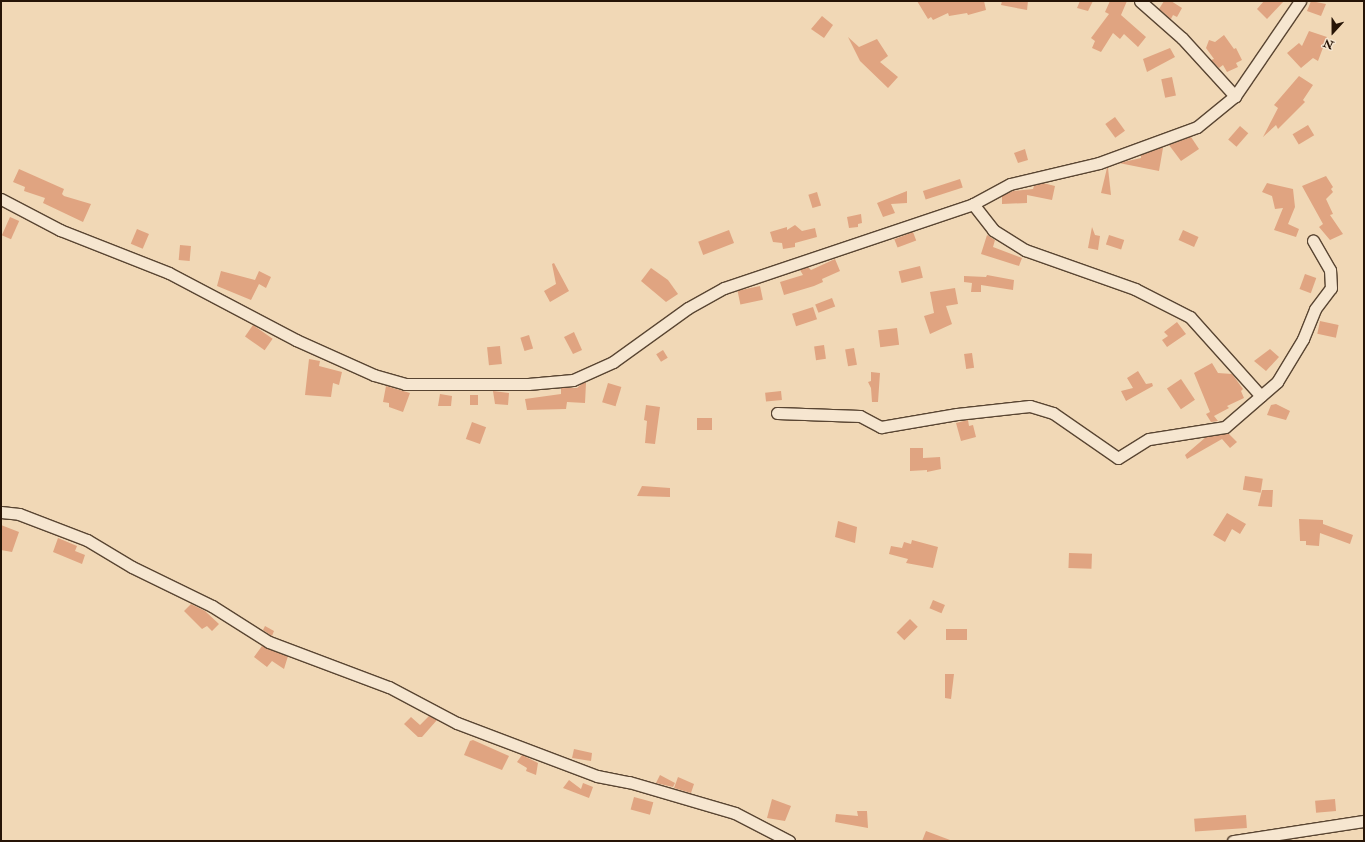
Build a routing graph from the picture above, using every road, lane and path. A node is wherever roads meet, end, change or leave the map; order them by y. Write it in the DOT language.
graph roads {
  1 [pos="1140,1"];
  2 [pos="1300,1"];
  3 [pos="1235,96"];
  4 [pos="1,199"];
  5 [pos="973,204"];
  6 [pos="1313,240"];
  7 [pos="1261,396"];
  8 [pos="777,413"];
  9 [pos="1,512"];
  10 [pos="1364,821"];
  11 [pos="789,841"];
  12 [pos="1233,841"];
  1 -- 3 [label="street"];
  2 -- 3 [label="street"];
  3 -- 5 [label="street"];
  4 -- 5 [label="street"];
  5 -- 7 [label="street"];
  6 -- 7 [label="street"];
  7 -- 8 [label="street"];
  9 -- 11 [label="street"];
  10 -- 12 [label="street"];
}
